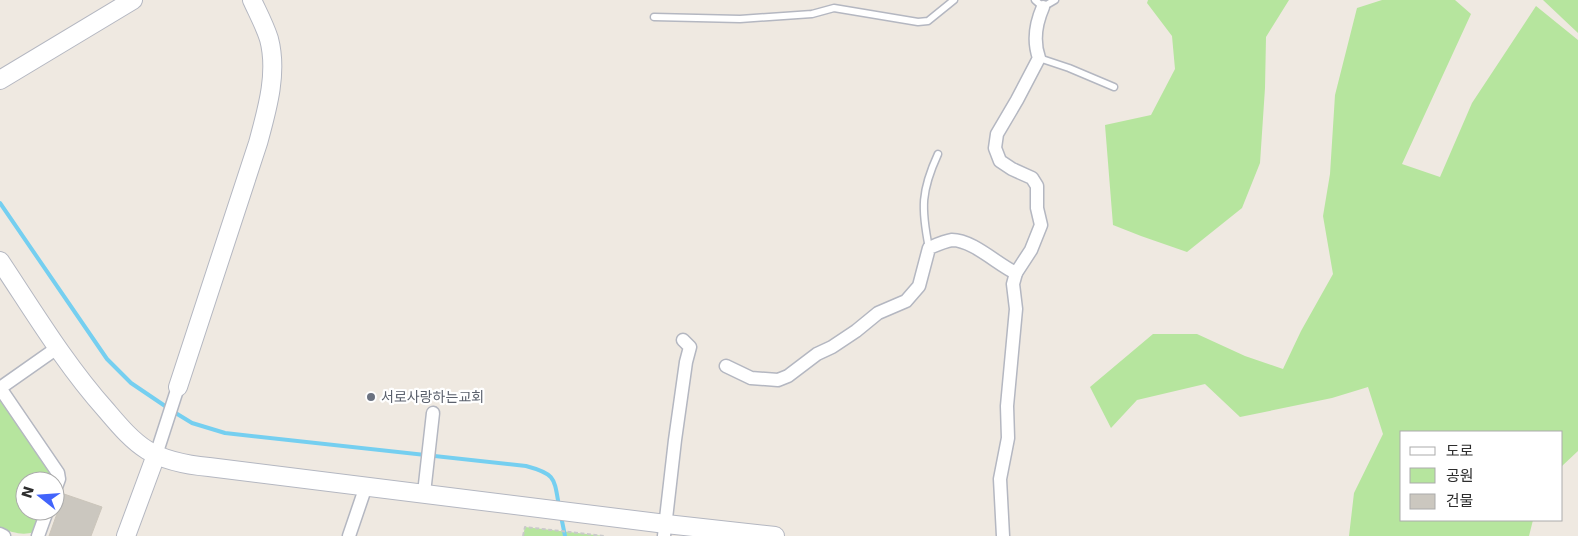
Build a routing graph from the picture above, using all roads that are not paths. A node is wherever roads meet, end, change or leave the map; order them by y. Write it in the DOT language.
graph roads {
  1 [pos="133,0"];
  2 [pos="252,0"];
  3 [pos="954,0"];
  4 [pos="1055,0"];
  5 [pos="1039,4"];
  6 [pos="654,17"];
  7 [pos="1039,58"];
  8 [pos="0,80"];
  9 [pos="1114,87"];
  10 [pos="938,154"];
  11 [pos="929,248"];
  12 [pos="0,261"];
  13 [pos="1016,273"];
  14 [pos="683,340"];
  15 [pos="57,348"];
  16 [pos="726,366"];
  17 [pos="178,387"];
  18 [pos="433,412"];
  19 [pos="156,455"];
  20 [pos="57,471"];
  21 [pos="366,486"];
  22 [pos="424,493"];
  23 [pos="43,521"];
  24 [pos="665,530"];
  25 [pos="0,534"];
  26 [pos="4,536"];
  27 [pos="38,536"];
  28 [pos="126,536"];
  29 [pos="349,536"];
  30 [pos="776,536"];
  31 [pos="1003,536"];
  1 -- 8 [label="street"];
  2 -- 17 [label="street"];
  3 -- 6 [label="lane"];
  4 -- 5 [label="lane"];
  5 -- 7 [label="street"];
  7 -- 9 [label="lane"];
  7 -- 13 [label="street"];
  10 -- 11 [label="lane"];
  11 -- 13 [label="street"];
  11 -- 16 [label="street"];
  12 -- 15 [label="street"];
  13 -- 31 [label="street"];
  14 -- 24 [label="street"];
  15 -- 19 [label="street"];
  15 -- 20 [label="street"];
  17 -- 19 [label="street"];
  18 -- 22 [label="street"];
  19 -- 21 [label="street"];
  19 -- 28 [label="street"];
  21 -- 22 [label="street"];
  21 -- 29 [label="street"];
  22 -- 24 [label="street"];
  23 -- 27 [label="street"];
  24 -- 30 [label="street"];
  25 -- 26 [label="street"];
}
